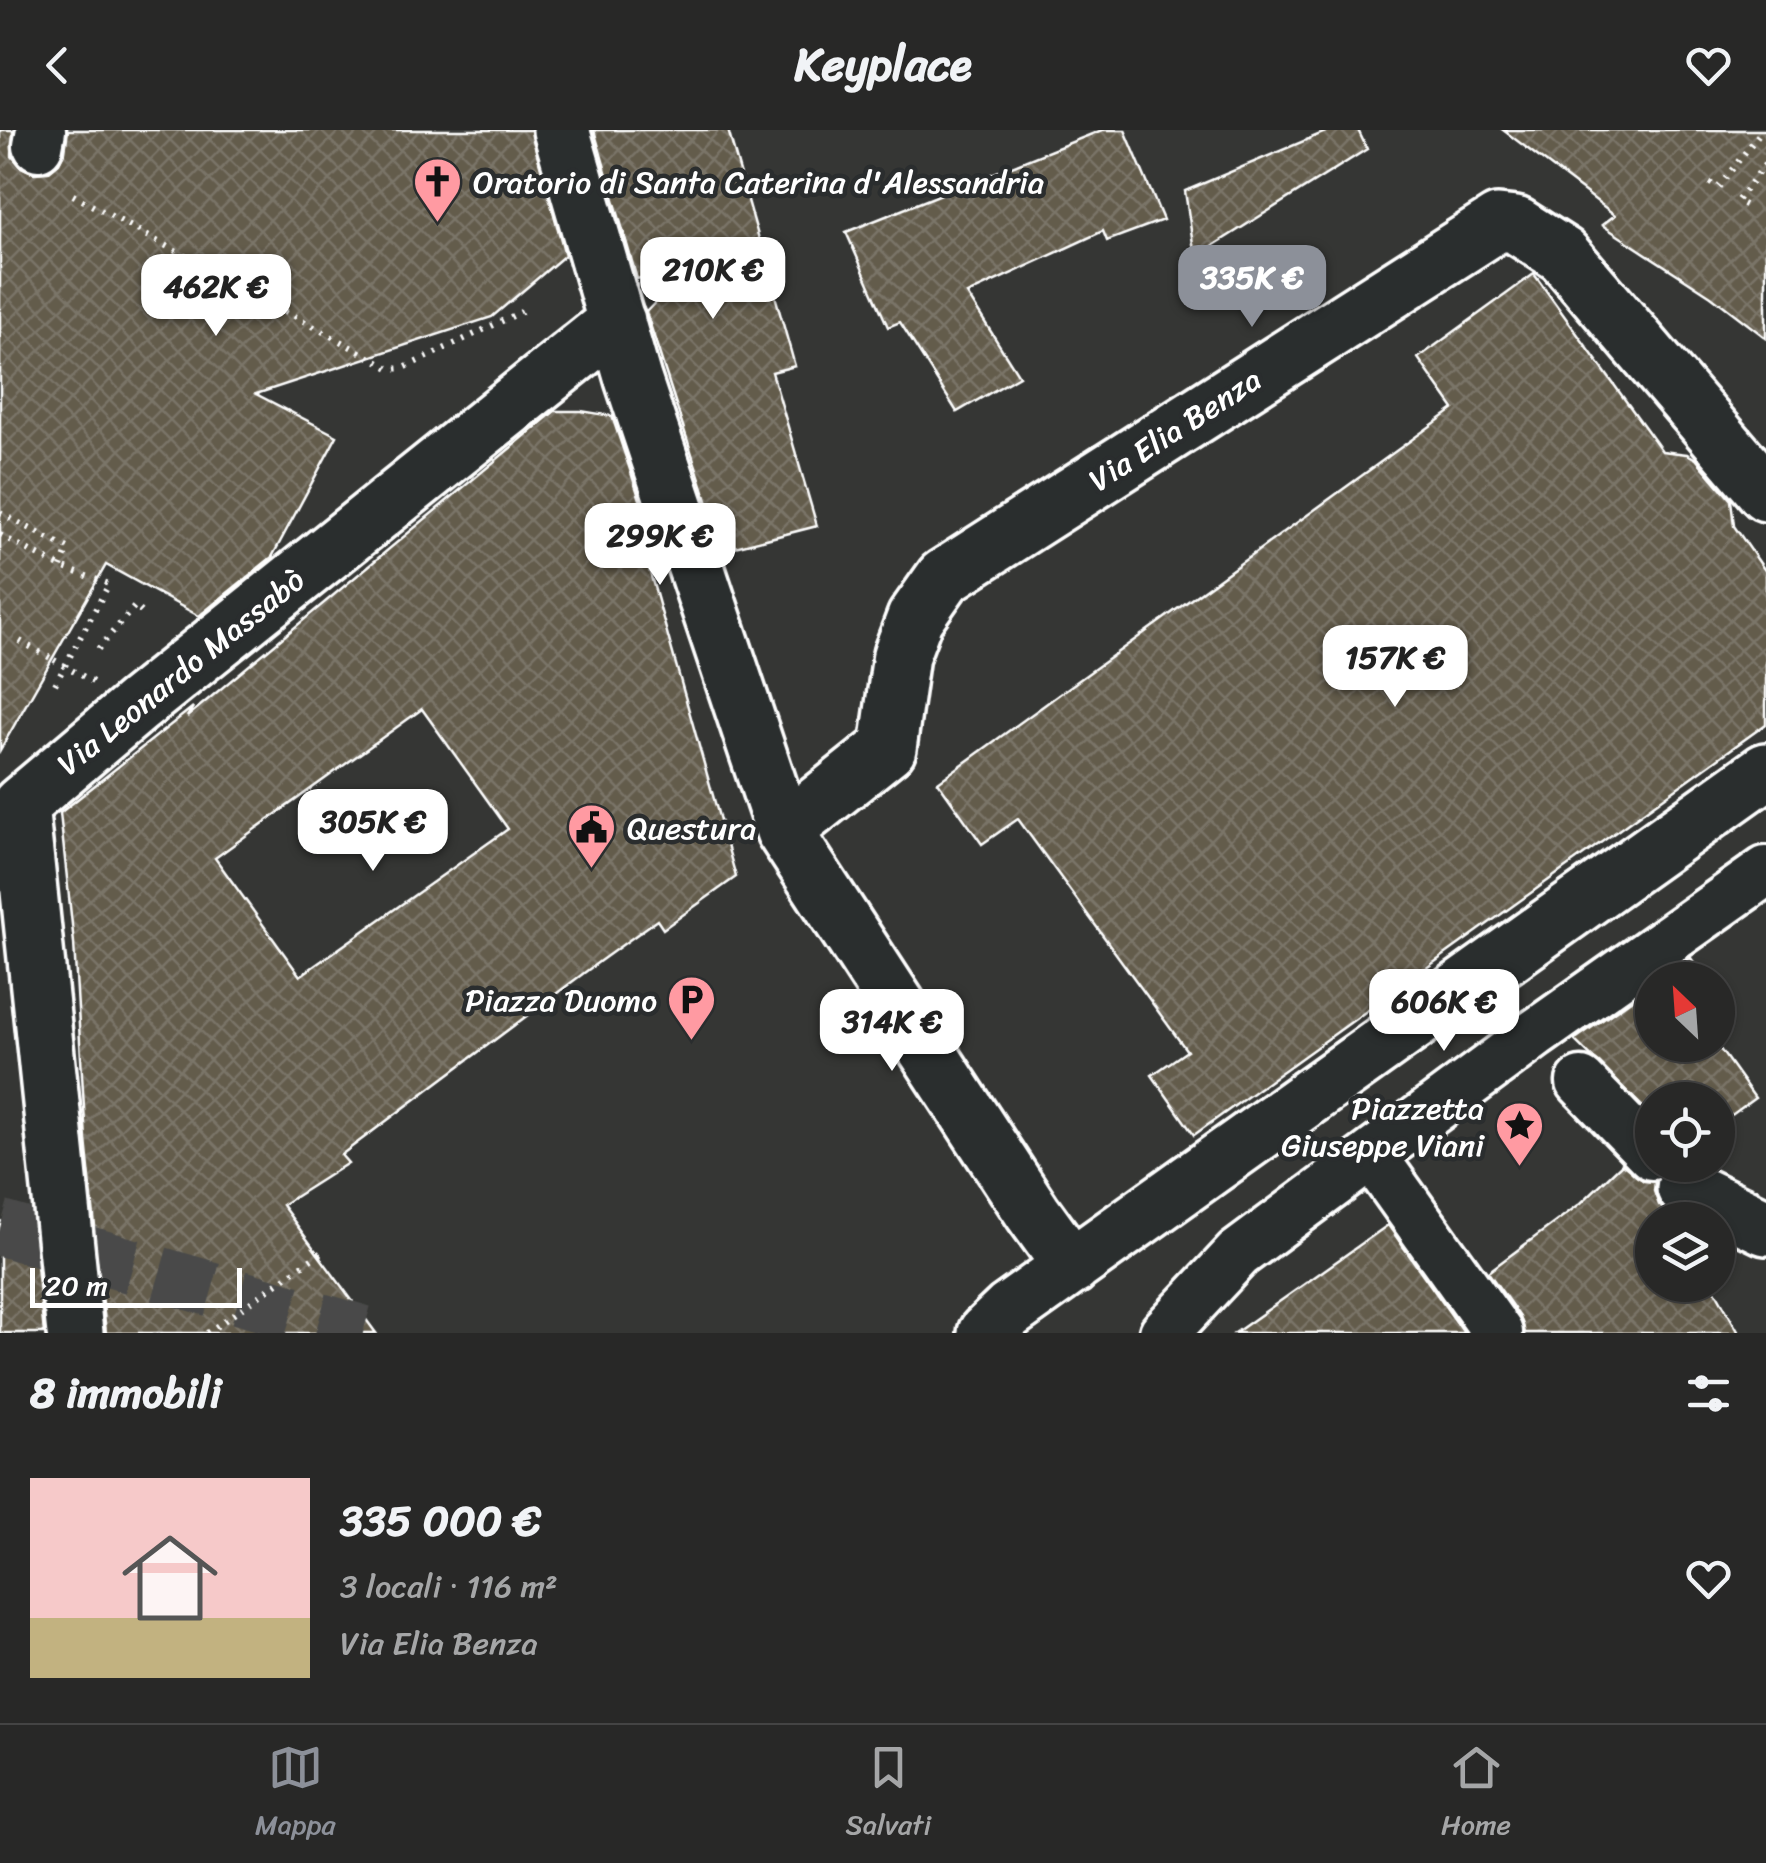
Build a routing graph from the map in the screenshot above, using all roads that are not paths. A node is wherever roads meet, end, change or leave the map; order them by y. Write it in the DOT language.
graph roads {
  1 [pos="561,130"];
  2 [pos="617,321"];
  3 [pos="1766,493"];
  4 [pos="1766,771"];
  5 [pos="784,831"];
  6 [pos="1766,871"];
  7 [pos="1581,1082"];
  8 [pos="1635,1141"];
  9 [pos="1372,1156"];
  10 [pos="1691,1182"];
  11 [pos="1766,1227"];
  12 [pos="1072,1267"];
  13 [pos="75,1333"];
  14 [pos="986,1333"];
  15 [pos="1164,1333"];
  16 [pos="1498,1333"];
  1 -- 2 [label="street"];
  2 -- 5 [label="street"];
  2 -- 13 [label="street, Via Leonardo Massabò"];
  3 -- 5 [label="street, Via Elia Benza"];
  4 -- 12 [label="street"];
  5 -- 12 [label="street"];
  6 -- 9 [label="street"];
  7 -- 8 [label="street"];
  9 -- 15 [label="street"];
  9 -- 16 [label="street"];
  10 -- 11 [label="street"];
  12 -- 14 [label="street"];
}
